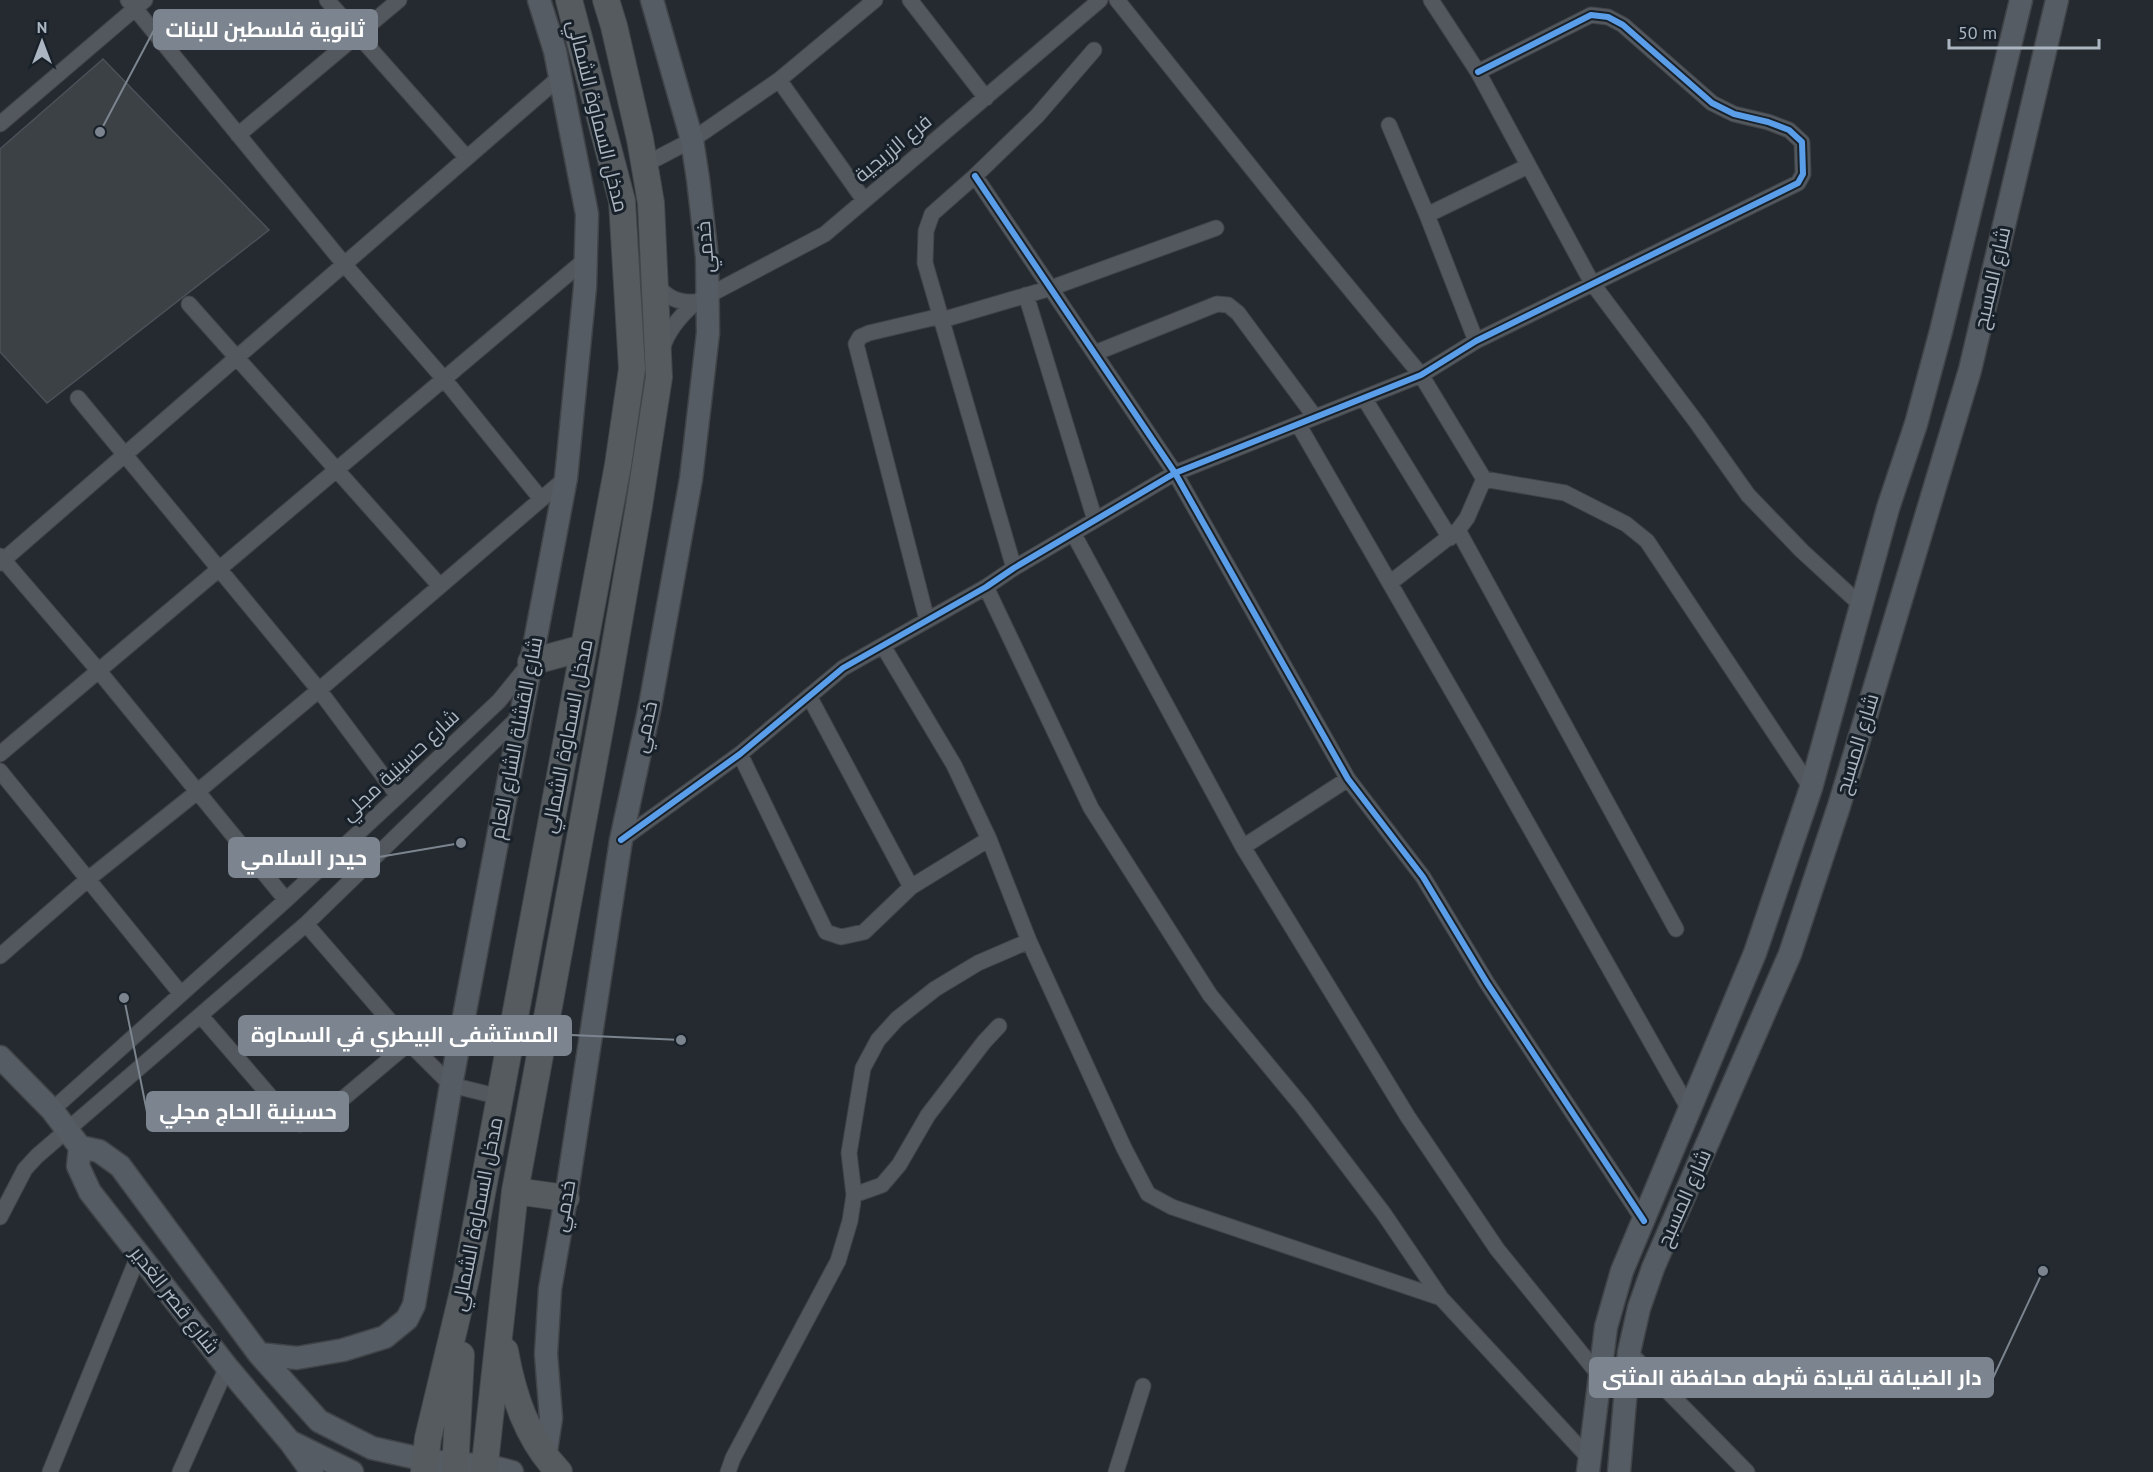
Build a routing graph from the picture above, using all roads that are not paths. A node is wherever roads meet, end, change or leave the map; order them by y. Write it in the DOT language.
graph roads {
  1 [pos="327,0"];
  2 [pos="399,0"];
  3 [pos="539,0"];
  4 [pos="569,0"];
  5 [pos="606,0"];
  6 [pos="652,0"];
  7 [pos="875,0"];
  8 [pos="910,0"];
  9 [pos="1100,0"];
  10 [pos="1117,0"];
  11 [pos="1431,0"];
  12 [pos="2021,0"];
  13 [pos="2057,0"];
  14 [pos="136,3"];
  15 [pos="357,34"];
  16 [pos="1094,50"];
  17 [pos="1478,72"];
  18 [pos="560,77"];
  19 [pos="779,80"];
  20 [pos="986,98"];
  21 [pos="0,124"];
  22 [pos="1389,125"];
  23 [pos="238,135"];
  24 [pos="692,140"];
  25 [pos="467,158"];
  26 [pos="645,165"];
  27 [pos="1528,166"];
  28 [pos="975,176"];
  29 [pos="864,200"];
  30 [pos="1427,215"];
  31 [pos="1216,228"];
  32 [pos="586,259"];
  33 [pos="344,264"];
  34 [pos="655,283"];
  35 [pos="1592,283"];
  36 [pos="1051,288"];
  37 [pos="1026,295"];
  38 [pos="702,299"];
  39 [pos="189,304"];
  40 [pos="942,318"];
  41 [pos="1476,341"];
  42 [pos="1095,353"];
  43 [pos="237,356"];
  44 [pos="659,362"];
  45 [pos="1421,375"];
  46 [pos="444,379"];
  47 [pos="78,398"];
  48 [pos="1364,398"];
  49 [pos="1315,417"];
  50 [pos="1298,424"];
  51 [pos="124,454"];
  52 [pos="337,470"];
  53 [pos="1175,472"];
  54 [pos="566,478"];
  55 [pos="1484,479"];
  56 [pos="541,499"];
  57 [pos="1888,508"];
  58 [pos="1095,520"];
  59 [pos="1924,520"];
  60 [pos="1073,533"];
  61 [pos="1454,534"];
  62 [pos="1,560"];
  63 [pos="220,568"];
  64 [pos="1014,568"];
  65 [pos="1390,583"];
  66 [pos="440,586"];
  67 [pos="986,587"];
  68 [pos="1863,606"];
  69 [pos="927,621"];
  70 [pos="884,646"];
  71 [pos="583,648"];
  72 [pos="531,662"];
  73 [pos="98,670"];
  74 [pos="319,690"];
  75 [pos="809,696"];
  76 [pos="520,716"];
  77 [pos="0,754"];
  78 [pos="740,754"];
  79 [pos="0,771"];
  80 [pos="1348,779"];
  81 [pos="1811,788"];
  82 [pos="197,792"];
  83 [pos="398,796"];
  84 [pos="989,839"];
  85 [pos="621,840"];
  86 [pos="1243,847"];
  87 [pos="87,880"];
  88 [pos="911,887"];
  89 [pos="286,900"];
  90 [pos="306,924"];
  91 [pos="1676,929"];
  92 [pos="1029,941"];
  93 [pos="0,956"];
  94 [pos="181,994"];
  95 [pos="201,1016"];
  96 [pos="999,1026"];
  97 [pos="409,1043"];
  98 [pos="0,1057"];
  99 [pos="450,1085"];
  100 [pos="500,1097"];
  101 [pos="1689,1109"];
  102 [pos="52,1110"];
  103 [pos="73,1139"];
  104 [pos="515,1191"];
  105 [pos="854,1195"];
  106 [pos="566,1198"];
  107 [pos="4,1200"];
  108 [pos="0,1217"];
  109 [pos="1644,1221"];
  110 [pos="140,1254"];
  111 [pos="506,1263"];
  112 [pos="1441,1298"];
  113 [pos="1629,1352"];
  114 [pos="259,1354"];
  115 [pos="227,1367"];
  116 [pos="1599,1375"];
  117 [pos="1143,1386"];
  118 [pos="291,1443"];
  119 [pos="552,1465"];
  120 [pos="1588,1465"];
  121 [pos="440,1468"];
  122 [pos="484,1469"];
  123 [pos="50,1472"];
  124 [pos="180,1472"];
  125 [pos="312,1472"];
  126 [pos="352,1472"];
  127 [pos="512,1472"];
  128 [pos="728,1472"];
  129 [pos="1116,1472"];
  130 [pos="1619,1472"];
  131 [pos="1747,1472"];
  1 -- 15 [label="street"];
  2 -- 15 [label="street"];
  3 -- 18 [label="main road, شارع القشلة الشارع العام"];
  4 -- 71 [label="highway, مدخل السماوة الشمالي"];
  5 -- 26 [label="highway, مدخل السماوة الشمالي"];
  6 -- 24 [label="main road, خدمي"];
  7 -- 19 [label="street"];
  8 -- 20 [label="street"];
  9 -- 20 [label="street, فرع الزريجية"];
  10 -- 45 [label="street"];
  11 -- 17 [label="street"];
  12 -- 57 [label="main road, شارع المسبح"];
  13 -- 59 [label="main road, شارع المسبح"];
  14 -- 21 [label="street"];
  14 -- 23 [label="street"];
  15 -- 23 [label="street"];
  15 -- 25 [label="street"];
  16 -- 28 [label="street"];
  17 -- 27 [label="street"];
  17 -- 35 [label="street"];
  18 -- 25 [label="street"];
  18 -- 32 [label="main road, شارع القشلة الشارع العام"];
  19 -- 24 [label="street"];
  19 -- 29 [label="street"];
  20 -- 29 [label="street, فرع الزريجية"];
  22 -- 30 [label="street"];
  23 -- 33 [label="street"];
  24 -- 26 [label="street"];
  24 -- 38 [label="main road, خدمي"];
  25 -- 33 [label="street"];
  26 -- 34 [label="highway, مدخل السماوة الشمالي"];
  27 -- 30 [label="street"];
  27 -- 35 [label="street"];
  28 -- 36 [label="street"];
  28 -- 40 [label="street"];
  29 -- 38 [label="street, فرع الزريجية"];
  30 -- 41 [label="street"];
  31 -- 36 [label="street"];
  32 -- 46 [label="street"];
  32 -- 54 [label="main road, شارع القشلة الشارع العام"];
  33 -- 43 [label="street"];
  33 -- 46 [label="street"];
  34 -- 38 [label="street"];
  34 -- 44 [label="highway, مدخل السماوة الشمالي"];
  35 -- 41 [label="street"];
  35 -- 68 [label="street"];
  36 -- 37 [label="street"];
  36 -- 42 [label="street"];
  37 -- 40 [label="street"];
  37 -- 58 [label="street"];
  38 -- 44 [label="street, فرع الزريجية"];
  38 -- 85 [label="main road, خدمي"];
  39 -- 43 [label="street"];
  40 -- 64 [label="street"];
  40 -- 69 [label="street"];
  41 -- 45 [label="street"];
  42 -- 49 [label="street"];
  42 -- 53 [label="street"];
  43 -- 51 [label="street"];
  43 -- 52 [label="street"];
  44 -- 104 [label="highway, مدخل السماوة الشمالي"];
  45 -- 48 [label="street"];
  45 -- 55 [label="street"];
  46 -- 52 [label="street"];
  46 -- 56 [label="street"];
  47 -- 51 [label="street"];
  48 -- 49 [label="street"];
  48 -- 61 [label="street"];
  49 -- 50 [label="street"];
  50 -- 53 [label="street"];
  50 -- 65 [label="street"];
  51 -- 62 [label="street"];
  51 -- 63 [label="street"];
  52 -- 63 [label="street"];
  52 -- 66 [label="street"];
  53 -- 58 [label="street"];
  53 -- 80 [label="street"];
  54 -- 56 [label="street"];
  54 -- 72 [label="main road, شارع القشلة الشارع العام"];
  55 -- 61 [label="street"];
  55 -- 81 [label="street"];
  56 -- 66 [label="street"];
  57 -- 59 [label="main road"];
  57 -- 68 [label="main road, شارع المسبح"];
  58 -- 60 [label="street"];
  59 -- 113 [label="main road, شارع المسبح"];
  60 -- 64 [label="street"];
  60 -- 86 [label="street"];
  61 -- 65 [label="street"];
  61 -- 91 [label="street"];
  62 -- 73 [label="street"];
  63 -- 73 [label="street"];
  63 -- 74 [label="street"];
  64 -- 67 [label="street"];
  65 -- 101 [label="street"];
  66 -- 74 [label="street"];
  67 -- 69 [label="street"];
  67 -- 112 [label="street"];
  68 -- 81 [label="main road, شارع المسبح"];
  69 -- 70 [label="street"];
  70 -- 75 [label="street"];
  70 -- 84 [label="street"];
  71 -- 72 [label="highway"];
  71 -- 100 [label="highway, مدخل السماوة الشمالي"];
  72 -- 76 [label="main road, شارع القشلة الشارع العام"];
  72 -- 83 [label="street, شارع حسينية مجلي"];
  73 -- 77 [label="street"];
  73 -- 82 [label="street"];
  74 -- 82 [label="street"];
  74 -- 83 [label="street"];
  75 -- 78 [label="street"];
  75 -- 88 [label="street"];
  76 -- 90 [label="street"];
  76 -- 99 [label="main road, شارع القشلة الشارع العام"];
  78 -- 85 [label="street"];
  78 -- 88 [label="street"];
  79 -- 87 [label="street"];
  80 -- 86 [label="street"];
  80 -- 109 [label="street"];
  81 -- 101 [label="main road, شارع المسبح"];
  82 -- 87 [label="street"];
  82 -- 89 [label="street"];
  83 -- 89 [label="street, شارع حسينية مجلي"];
  84 -- 88 [label="street"];
  84 -- 92 [label="street"];
  85 -- 106 [label="main road, خدمي"];
  86 -- 116 [label="street"];
  87 -- 93 [label="street"];
  87 -- 94 [label="street"];
  89 -- 94 [label="street, شارع حسينية مجلي"];
  90 -- 95 [label="street"];
  90 -- 97 [label="street"];
  92 -- 105 [label="street"];
  92 -- 112 [label="street"];
  94 -- 102 [label="street, شارع حسينية مجلي"];
  95 -- 97 [label="street"];
  95 -- 103 [label="street"];
  96 -- 105 [label="street"];
  97 -- 99 [label="street"];
  98 -- 102 [label="main road"];
  99 -- 100 [label="street"];
  99 -- 114 [label="main road, شارع القشلة الشارع العام"];
  100 -- 121 [label="highway, مدخل السماوة الشمالي"];
  101 -- 109 [label="main road, شارع المسبح"];
  102 -- 103 [label="main road"];
  103 -- 107 [label="street"];
  103 -- 110 [label="main road, شارع قصر الغدير"];
  103 -- 114 [label="main road"];
  104 -- 106 [label="highway"];
  104 -- 111 [label="highway, مدخل السماوة الشمالي"];
  105 -- 128 [label="street"];
  106 -- 119 [label="main road, خدمي"];
  107 -- 108 [label="street"];
  109 -- 116 [label="main road, شارع المسبح"];
  110 -- 115 [label="main road, شارع قصر الغدير"];
  110 -- 123 [label="street"];
  111 -- 119 [label="highway"];
  111 -- 122 [label="highway, مدخل السماوة الشمالي"];
  112 -- 120 [label="street"];
  113 -- 130 [label="main road, شارع المسبح"];
  113 -- 131 [label="street"];
  114 -- 121 [label="main road"];
  115 -- 118 [label="main road, شارع قصر الغدير"];
  115 -- 124 [label="street"];
  116 -- 120 [label="main road, شارع المسبح"];
  117 -- 129 [label="street"];
  118 -- 125 [label="main road, شارع قصر الغدير"];
  118 -- 126 [label="main road"];
  121 -- 122 [label="main road"];
  122 -- 127 [label="main road"];
}
